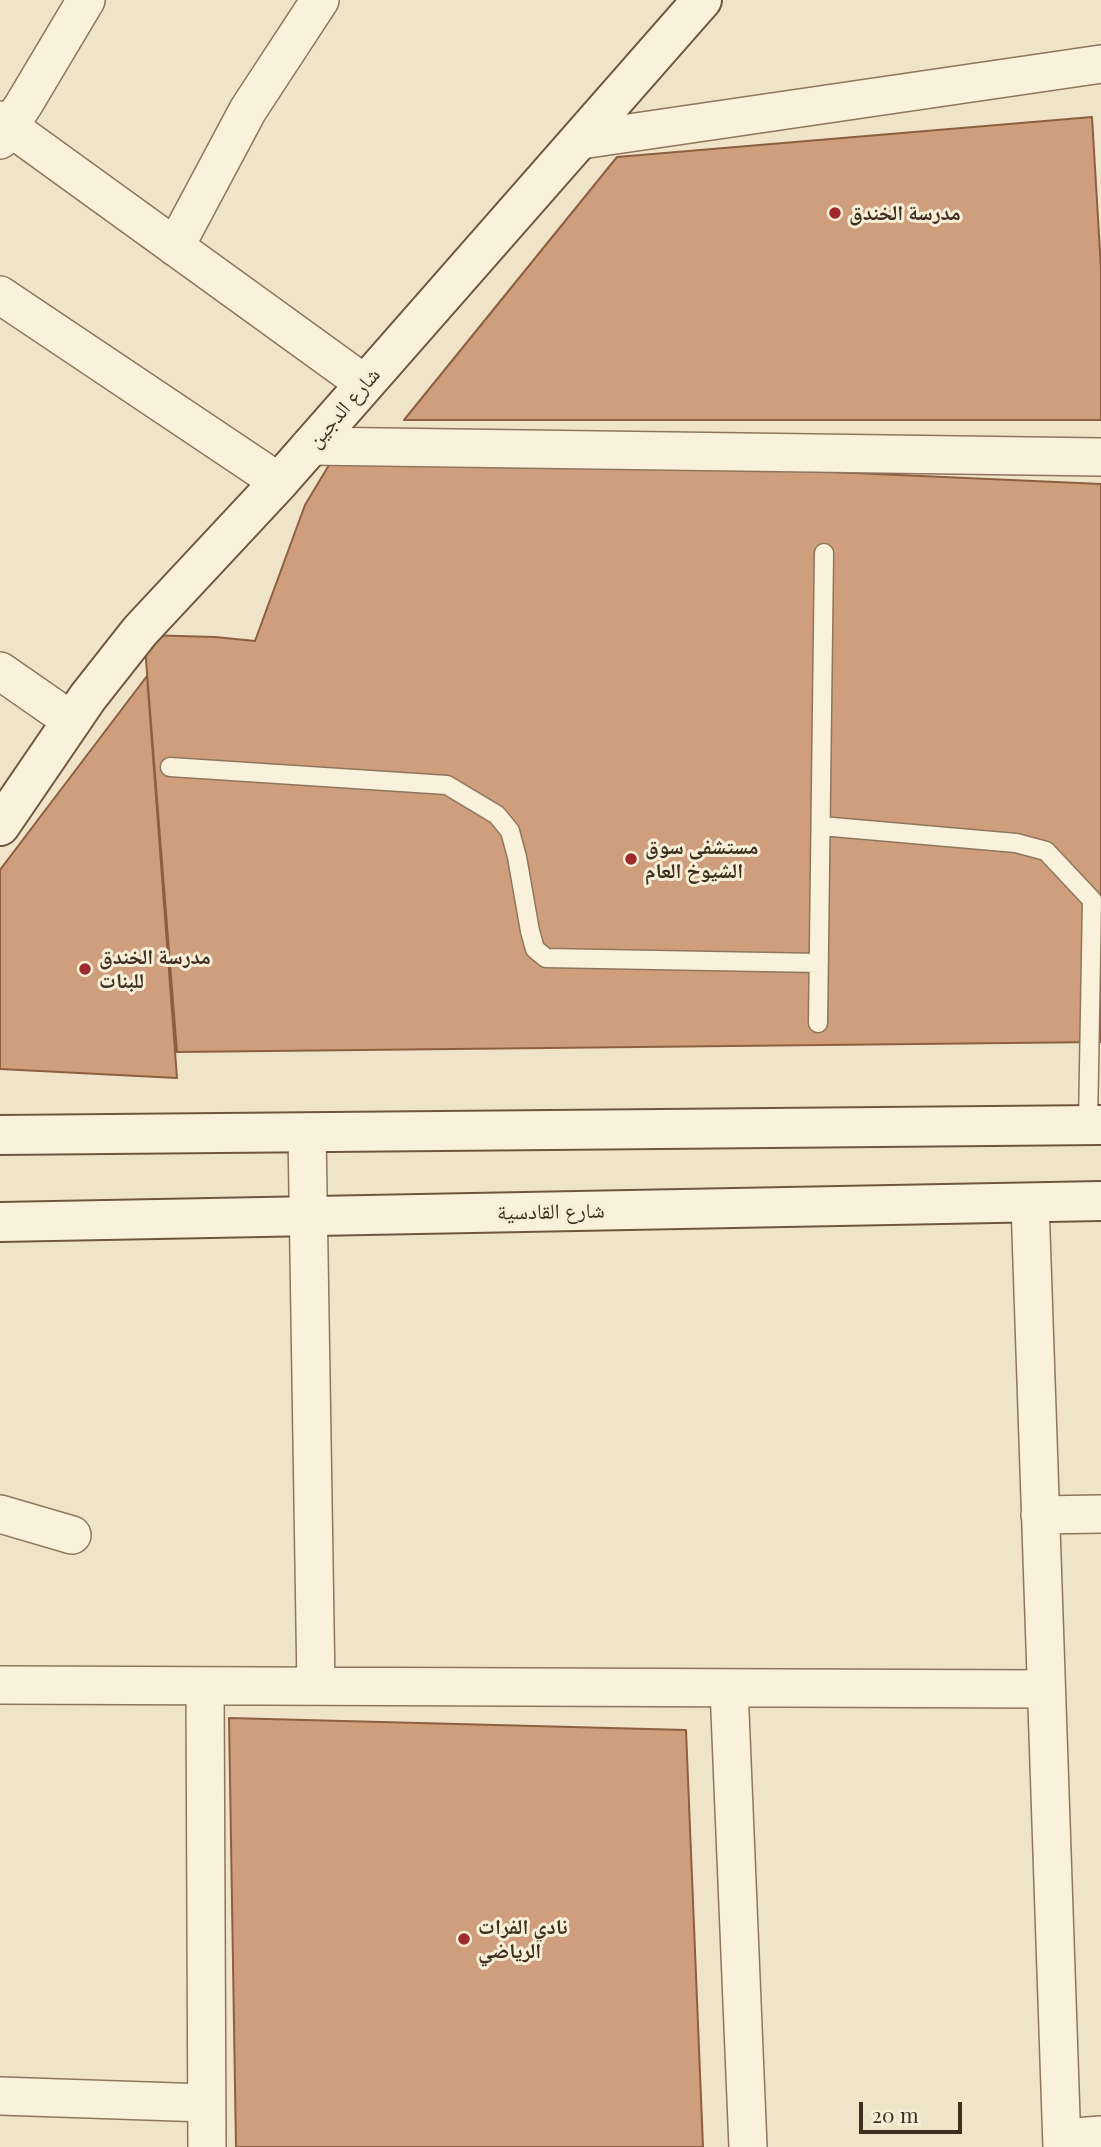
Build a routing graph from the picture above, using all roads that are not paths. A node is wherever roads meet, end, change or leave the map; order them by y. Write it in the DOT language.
graph roads {
  1 [pos="86,0"];
  2 [pos="320,0"];
  3 [pos="702,0"];
  4 [pos="1101,64"];
  5 [pos="3,129"];
  6 [pos="581,140"];
  7 [pos="175,247"];
  8 [pos="0,295"];
  9 [pos="365,384"];
  10 [pos="310,446"];
  11 [pos="1101,457"];
  12 [pos="278,482"];
  13 [pos="824,553"];
  14 [pos="0,671"];
  15 [pos="72,721"];
  16 [pos="170,767"];
  17 [pos="0,826"];
  18 [pos="821,826"];
  19 [pos="819,963"];
  20 [pos="818,1023"];
  21 [pos="1094,1125"];
  22 [pos="307,1132"];
  23 [pos="0,1135"];
  24 [pos="1101,1201"];
  25 [pos="1030,1203"];
  26 [pos="308,1216"];
  27 [pos="0,1222"];
  28 [pos="0,1514"];
  29 [pos="1101,1514"];
  30 [pos="1040,1515"];
  31 [pos="72,1535"];
  32 [pos="0,1685"];
  33 [pos="205,1686"];
  34 [pos="316,1686"];
  35 [pos="729,1688"];
  36 [pos="1046,1689"];
  37 [pos="0,2096"];
  38 [pos="206,2103"];
  39 [pos="1101,2135"];
  40 [pos="1062,2142"];
  41 [pos="206,2147"];
  42 [pos="748,2147"];
  1 -- 5 [label="street"];
  2 -- 7 [label="street"];
  3 -- 6 [label="main road, شارع الدجين"];
  4 -- 6 [label="street"];
  5 -- 7 [label="street"];
  6 -- 9 [label="main road, شارع الدجين"];
  7 -- 9 [label="street"];
  8 -- 12 [label="street"];
  9 -- 10 [label="main road, شارع الدجين"];
  10 -- 11 [label="street"];
  10 -- 12 [label="main road, شارع الدجين"];
  12 -- 15 [label="main road, شارع الدجين"];
  13 -- 18 [label="lane"];
  14 -- 15 [label="street"];
  15 -- 17 [label="main road, شارع الدجين"];
  16 -- 19 [label="lane"];
  18 -- 19 [label="lane"];
  18 -- 21 [label="lane"];
  19 -- 20 [label="lane"];
  21 -- 22 [label="main road"];
  22 -- 23 [label="main road"];
  22 -- 26 [label="street"];
  24 -- 25 [label="main road, شارع القادسية"];
  25 -- 26 [label="main road, شارع القادسية"];
  25 -- 30 [label="street"];
  26 -- 27 [label="main road, شارع القادسية"];
  26 -- 34 [label="street"];
  28 -- 31 [label="street"];
  29 -- 30 [label="street"];
  30 -- 36 [label="street"];
  32 -- 33 [label="street"];
  33 -- 34 [label="street"];
  33 -- 38 [label="street"];
  34 -- 35 [label="street"];
  35 -- 36 [label="street"];
  35 -- 42 [label="street"];
  36 -- 40 [label="street"];
  37 -- 38 [label="street"];
  38 -- 41 [label="street"];
  39 -- 40 [label="street"];
}
